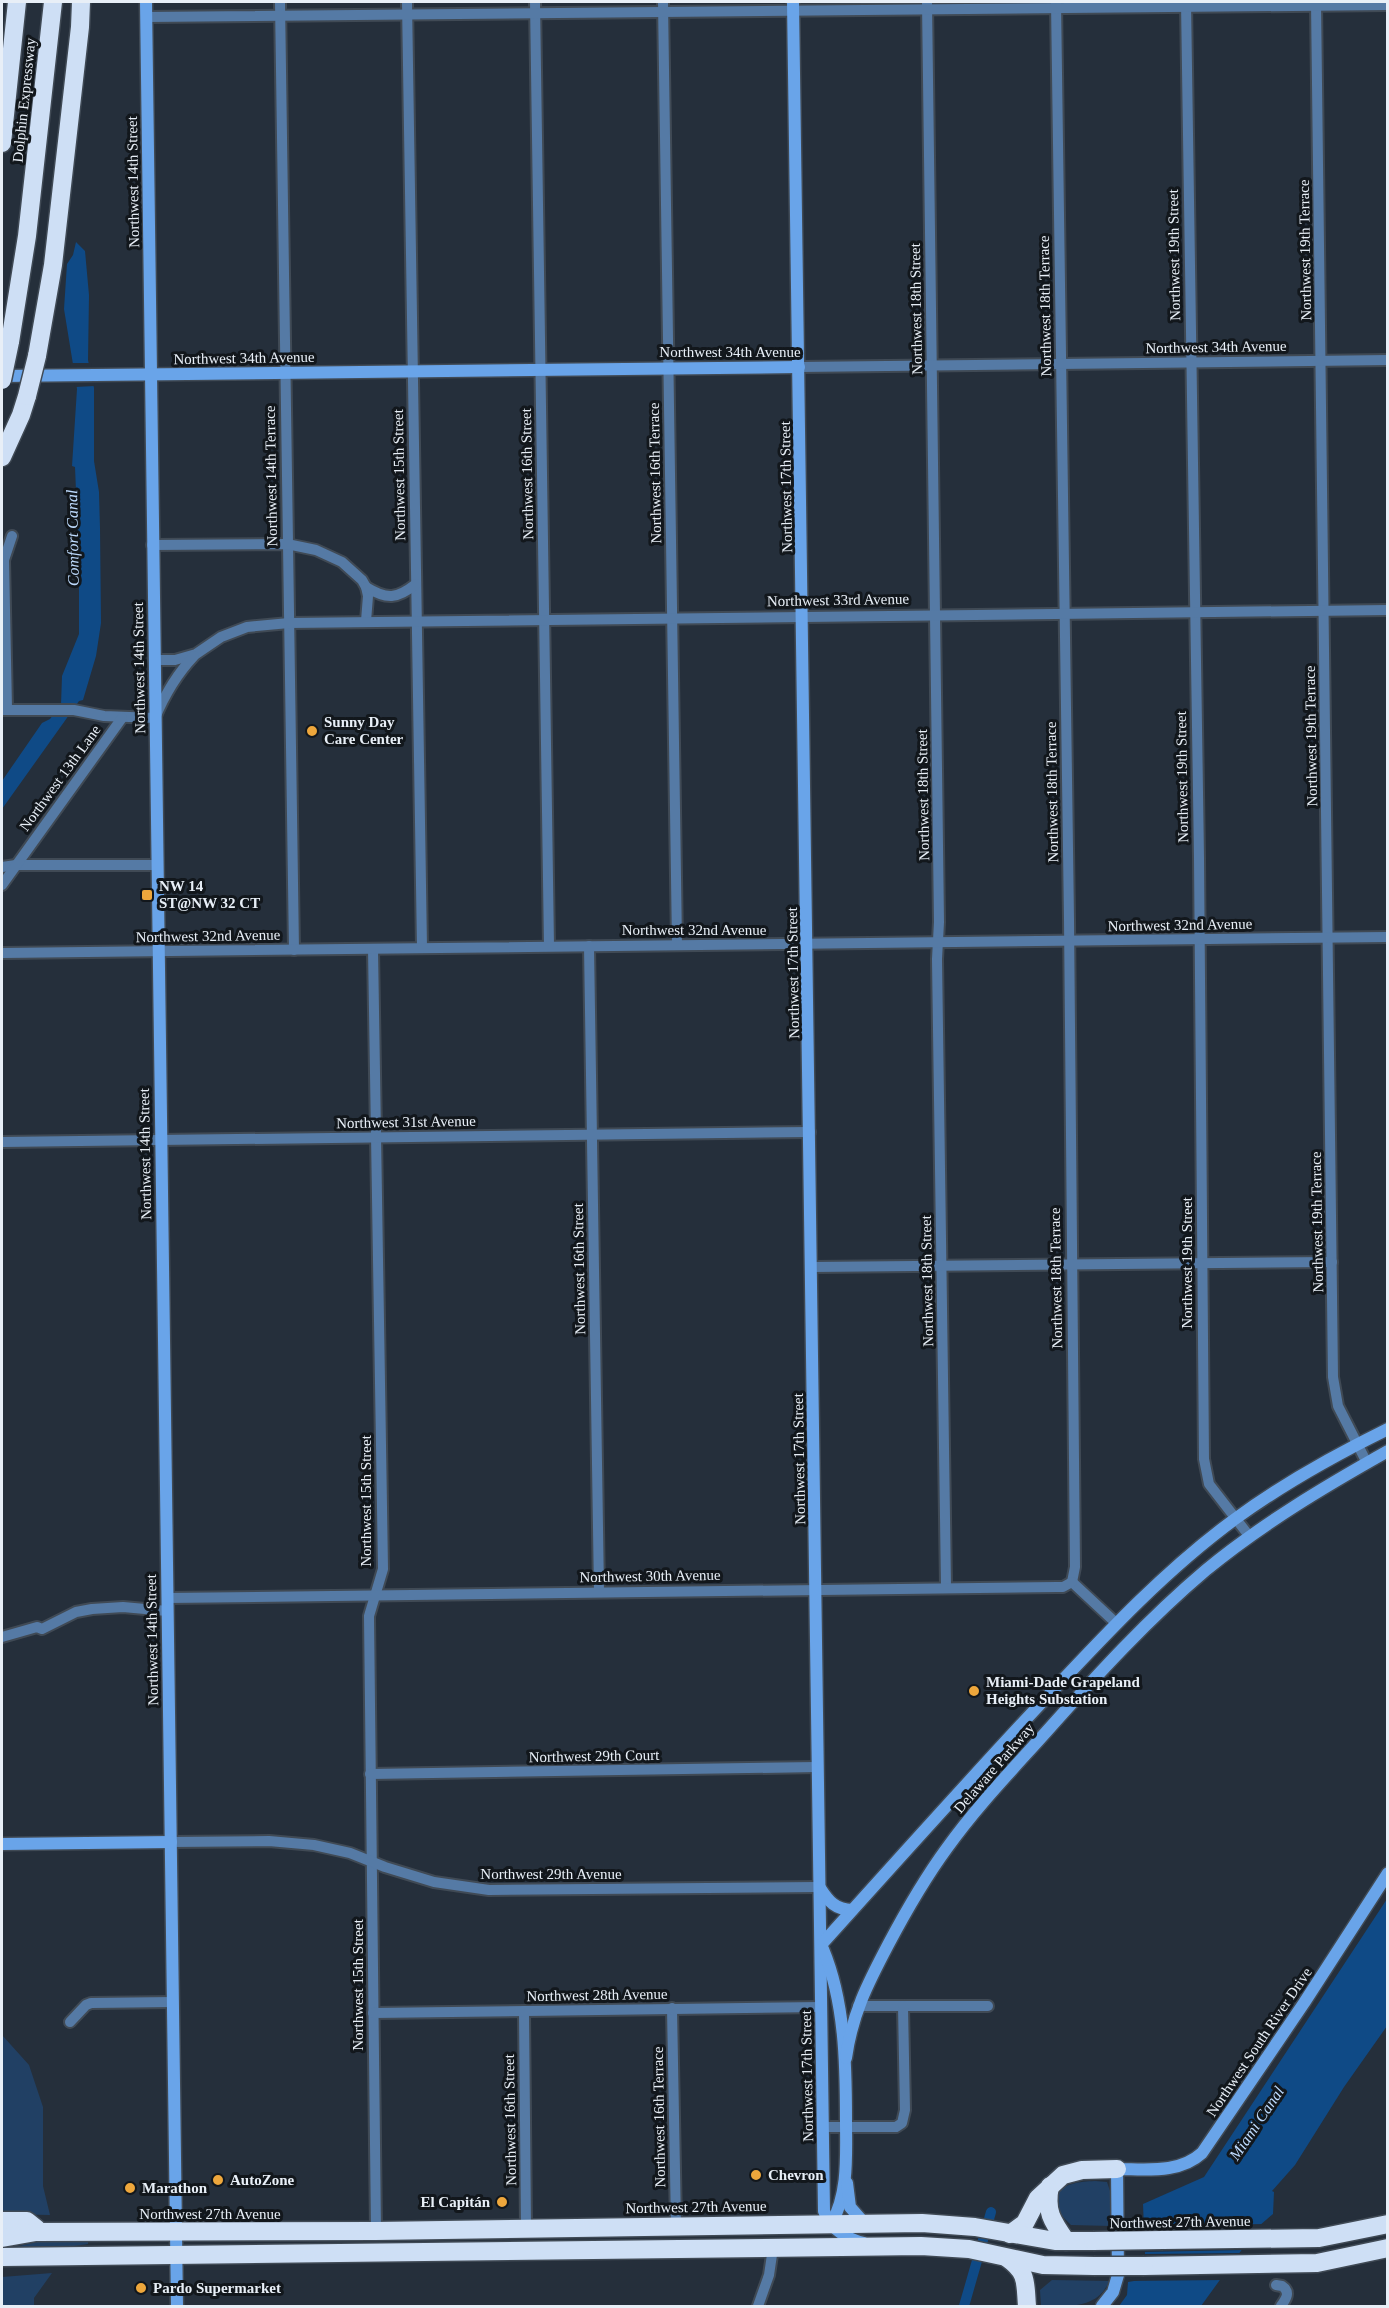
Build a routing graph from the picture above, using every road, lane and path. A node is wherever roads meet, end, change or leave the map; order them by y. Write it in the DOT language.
graph roads {
  1 [pos="17,2"];
  2 [pos="53,2"];
  3 [pos="81,2"];
  4 [pos="89,2"];
  5 [pos="146,2"];
  6 [pos="280,2"];
  7 [pos="407,2"];
  8 [pos="535,2"];
  9 [pos="1316,4"];
  10 [pos="927,5"];
  11 [pos="1056,5"];
  12 [pos="1186,5"];
  13 [pos="1388,5"];
  14 [pos="794,6"];
  15 [pos="663,7"];
  16 [pos="535,13"];
  17 [pos="407,15"];
  18 [pos="280,16"];
  19 [pos="146,17"];
  20 [pos="80,27"];
  21 [pos="2,142"];
  22 [pos="1388,360"];
  23 [pos="1321,361"];
  24 [pos="1061,363"];
  25 [pos="1191,363"];
  26 [pos="932,364"];
  27 [pos="668,367"];
  28 [pos="799,367"];
  29 [pos="540,369"];
  30 [pos="413,371"];
  31 [pos="284,372"];
  32 [pos="151,375"];
  33 [pos="2,378"];
  34 [pos="2,457"];
  35 [pos="12,536"];
  36 [pos="287,544"];
  37 [pos="152,545"];
  38 [pos="416,584"];
  39 [pos="366,587"];
  40 [pos="1324,610"];
  41 [pos="1388,610"];
  42 [pos="1194,612"];
  43 [pos="1064,613"];
  44 [pos="935,614"];
  45 [pos="803,616"];
  46 [pos="672,617"];
  47 [pos="544,619"];
  48 [pos="416,620"];
  49 [pos="366,621"];
  50 [pos="289,623"];
  51 [pos="196,654"];
  52 [pos="154,660"];
  53 [pos="4,710"];
  54 [pos="122,718"];
  55 [pos="155,718"];
  56 [pos="16,865"];
  57 [pos="158,865"];
  58 [pos="2,867"];
  59 [pos="2,885"];
  60 [pos="1329,938"];
  61 [pos="1388,938"];
  62 [pos="1199,939"];
  63 [pos="1068,941"];
  64 [pos="938,942"];
  65 [pos="677,944"];
  66 [pos="808,944"];
  67 [pos="549,946"];
  68 [pos="589,946"];
  69 [pos="422,948"];
  70 [pos="373,949"];
  71 [pos="294,950"];
  72 [pos="159,952"];
  73 [pos="2,953"];
  74 [pos="810,1132"];
  75 [pos="592,1134"];
  76 [pos="376,1137"];
  77 [pos="160,1139"];
  78 [pos="2,1142"];
  79 [pos="1202,1262"];
  80 [pos="1332,1262"];
  81 [pos="1071,1264"];
  82 [pos="941,1265"];
  83 [pos="812,1267"];
  84 [pos="1388,1429"];
  85 [pos="1357,1444"];
  86 [pos="1388,1451"];
  87 [pos="1367,1463"];
  88 [pos="1235,1519"];
  89 [pos="1250,1538"];
  90 [pos="1072,1582"];
  91 [pos="946,1587"];
  92 [pos="816,1590"];
  93 [pos="599,1592"];
  94 [pos="375,1595"];
  95 [pos="166,1598"];
  96 [pos="166,1611"];
  97 [pos="1116,1623"];
  98 [pos="2,1637"];
  99 [pos="818,1767"];
  100 [pos="370,1774"];
  101 [pos="171,1842"];
  102 [pos="2,1844"];
  103 [pos="372,1862"];
  104 [pos="1388,1873"];
  105 [pos="819,1887"];
  106 [pos="852,1910"];
  107 [pos="821,1945"];
  108 [pos="173,2002"];
  109 [pos="858,2006"];
  110 [pos="903,2006"];
  111 [pos="988,2006"];
  112 [pos="821,2007"];
  113 [pos="672,2008"];
  114 [pos="524,2011"];
  115 [pos="373,2013"];
  116 [pos="70,2022"];
  117 [pos="846,2058"];
  118 [pos="824,2127"];
  119 [pos="846,2127"];
  120 [pos="1117,2169"];
  121 [pos="846,2174"];
  122 [pos="1050,2186"];
  123 [pos="2,2221"];
  124 [pos="1388,2223"];
  125 [pos="831,2224"];
  126 [pos="865,2224"];
  127 [pos="676,2225"];
  128 [pos="561,2227"];
  129 [pos="526,2228"];
  130 [pos="376,2231"];
  131 [pos="41,2232"];
  132 [pos="177,2232"];
  133 [pos="1010,2234"];
  134 [pos="2,2238"];
  135 [pos="1066,2241"];
  136 [pos="878,2247"];
  137 [pos="773,2248"];
  138 [pos="802,2248"];
  139 [pos="1388,2248"];
  140 [pos="654,2250"];
  141 [pos="540,2251"];
  142 [pos="499,2252"];
  143 [pos="177,2255"];
  144 [pos="2,2256"];
  145 [pos="29,2257"];
  146 [pos="1007,2258"];
  147 [pos="1055,2266"];
  148 [pos="2,2270"];
  149 [pos="1275,2285"];
  150 [pos="177,2307"];
  151 [pos="758,2307"];
  152 [pos="1028,2307"];
  153 [pos="1102,2307"];
  154 [pos="1281,2307"];
  1 -- 21 [label="highway, Dolphin Expressway"];
  2 -- 33 [label="highway, Dolphin Expressway, bridge"];
  3 -- 20 [label="highway"];
  4 -- 20 [label="highway"];
  5 -- 19 [label="street, Northwest 14th Street"];
  6 -- 18 [label="street, Northwest 14th Terrace"];
  7 -- 17 [label="street, Northwest 15th Street"];
  8 -- 16 [label="street, Northwest 16th Street"];
  9 -- 12 [label="street"];
  9 -- 13 [label="street"];
  9 -- 23 [label="street, Northwest 19th Terrace"];
  10 -- 11 [label="street"];
  10 -- 14 [label="street"];
  10 -- 26 [label="street, Northwest 18th Street"];
  11 -- 12 [label="street"];
  11 -- 24 [label="street, Northwest 18th Terrace"];
  12 -- 25 [label="street, Northwest 19th Street"];
  14 -- 15 [label="street"];
  14 -- 28 [label="street, Northwest 17th Street"];
  15 -- 16 [label="street"];
  15 -- 27 [label="street, Northwest 16th Terrace"];
  16 -- 17 [label="street"];
  16 -- 29 [label="street, Northwest 16th Street"];
  17 -- 18 [label="street"];
  17 -- 30 [label="street, Northwest 15th Street"];
  18 -- 19 [label="street"];
  18 -- 31 [label="street, Northwest 14th Terrace"];
  19 -- 32 [label="street, Northwest 14th Street"];
  20 -- 34 [label="highway, bridge"];
  22 -- 23 [label="street, Northwest 34th Avenue"];
  23 -- 25 [label="street, Northwest 34th Avenue"];
  23 -- 40 [label="street, Northwest 19th Terrace"];
  24 -- 25 [label="street, Northwest 34th Avenue"];
  24 -- 26 [label="street, Northwest 34th Avenue"];
  24 -- 43 [label="street, Northwest 18th Terrace"];
  25 -- 42 [label="street, Northwest 19th Street"];
  26 -- 28 [label="street, Northwest 34th Avenue"];
  26 -- 44 [label="street, Northwest 18th Street"];
  27 -- 28 [label="street, Northwest 34th Avenue"];
  27 -- 29 [label="street, Northwest 34th Avenue"];
  27 -- 46 [label="street, Northwest 16th Terrace"];
  28 -- 45 [label="street, Northwest 17th Street"];
  29 -- 30 [label="street, Northwest 34th Avenue"];
  29 -- 47 [label="street, Northwest 16th Street"];
  30 -- 31 [label="street, Northwest 34th Avenue"];
  30 -- 38 [label="street, Northwest 15th Street"];
  31 -- 32 [label="street, Northwest 34th Avenue"];
  31 -- 36 [label="street, Northwest 14th Terrace"];
  32 -- 33 [label="street, Northwest 34th Avenue"];
  32 -- 37 [label="street, Northwest 14th Street"];
  35 -- 53 [label="street"];
  36 -- 37 [label="street"];
  36 -- 39 [label="street"];
  36 -- 50 [label="street, Northwest 14th Terrace"];
  37 -- 52 [label="street, Northwest 14th Street"];
  38 -- 39 [label="street"];
  38 -- 48 [label="street, Northwest 15th Street"];
  39 -- 49 [label="street"];
  40 -- 41 [label="street, Northwest 33rd Avenue"];
  40 -- 42 [label="street, Northwest 33rd Avenue"];
  40 -- 60 [label="street, Northwest 19th Terrace"];
  42 -- 43 [label="street, Northwest 33rd Avenue"];
  42 -- 62 [label="street, Northwest 19th Street"];
  43 -- 44 [label="street, Northwest 33rd Avenue"];
  43 -- 63 [label="street, Northwest 18th Terrace"];
  44 -- 45 [label="street, Northwest 33rd Avenue"];
  44 -- 64 [label="street, Northwest 18th Street"];
  45 -- 46 [label="street, Northwest 33rd Avenue"];
  45 -- 66 [label="street, Northwest 17th Street"];
  46 -- 47 [label="street, Northwest 33rd Avenue"];
  46 -- 65 [label="street, Northwest 16th Terrace"];
  47 -- 48 [label="street, Northwest 33rd Avenue"];
  47 -- 67 [label="street, Northwest 16th Street"];
  48 -- 49 [label="street, Northwest 33rd Avenue"];
  48 -- 69 [label="street, Northwest 15th Street"];
  49 -- 50 [label="street, Northwest 33rd Avenue"];
  50 -- 51 [label="street, Northwest 33rd Avenue"];
  50 -- 71 [label="street, Northwest 14th Terrace"];
  51 -- 52 [label="street"];
  51 -- 55 [label="street"];
  52 -- 55 [label="street, Northwest 14th Street"];
  53 -- 54 [label="street"];
  54 -- 55 [label="street"];
  54 -- 56 [label="street, Northwest 13th Lane"];
  55 -- 57 [label="street, Northwest 14th Street"];
  56 -- 57 [label="street"];
  56 -- 58 [label="street"];
  56 -- 59 [label="street, Northwest 13th Lane"];
  57 -- 72 [label="street, Northwest 14th Street"];
  60 -- 61 [label="street, Northwest 32nd Avenue"];
  60 -- 62 [label="street, Northwest 32nd Avenue"];
  60 -- 80 [label="street, Northwest 19th Terrace"];
  62 -- 63 [label="street, Northwest 32nd Avenue"];
  62 -- 79 [label="street, Northwest 19th Street"];
  63 -- 64 [label="street, Northwest 32nd Avenue"];
  63 -- 81 [label="street, Northwest 18th Terrace"];
  64 -- 66 [label="street, Northwest 32nd Avenue"];
  64 -- 82 [label="street, Northwest 18th Street"];
  65 -- 66 [label="street, Northwest 32nd Avenue"];
  65 -- 68 [label="street, Northwest 32nd Avenue"];
  66 -- 74 [label="street, Northwest 17th Street"];
  67 -- 68 [label="street, Northwest 32nd Avenue"];
  67 -- 69 [label="street, Northwest 32nd Avenue"];
  68 -- 75 [label="street, Northwest 16th Street"];
  69 -- 70 [label="street, Northwest 32nd Avenue"];
  70 -- 71 [label="street, Northwest 32nd Avenue"];
  70 -- 76 [label="street, Northwest 15th Street"];
  71 -- 72 [label="street, Northwest 32nd Avenue"];
  72 -- 73 [label="street, Northwest 32nd Avenue"];
  72 -- 77 [label="street, Northwest 14th Street"];
  74 -- 75 [label="street, Northwest 31st Avenue"];
  74 -- 83 [label="street, Northwest 17th Street"];
  75 -- 76 [label="street, Northwest 31st Avenue"];
  75 -- 93 [label="street, Northwest 16th Street"];
  76 -- 77 [label="street, Northwest 31st Avenue"];
  76 -- 94 [label="street, Northwest 15th Street"];
  77 -- 78 [label="street, Northwest 31st Avenue"];
  77 -- 95 [label="street, Northwest 14th Street"];
  79 -- 80 [label="street"];
  79 -- 81 [label="street"];
  79 -- 88 [label="street, Northwest 19th Street"];
  80 -- 85 [label="street, Northwest 19th Terrace"];
  81 -- 82 [label="street"];
  81 -- 90 [label="street, Northwest 18th Terrace"];
  82 -- 83 [label="street"];
  82 -- 91 [label="street, Northwest 18th Street"];
  83 -- 92 [label="street, Northwest 17th Street"];
  84 -- 85 [label="street, Delaware Parkway"];
  85 -- 87 [label="street, Northwest 19th Terrace"];
  85 -- 88 [label="street, Delaware Parkway"];
  86 -- 87 [label="street, Delaware Parkway"];
  87 -- 89 [label="street, Delaware Parkway"];
  88 -- 89 [label="street, Northwest 19th Street"];
  88 -- 97 [label="street, Delaware Parkway"];
  89 -- 109 [label="street, Delaware Parkway"];
  90 -- 91 [label="street, Northwest 30th Avenue"];
  90 -- 97 [label="street"];
  91 -- 92 [label="street, Northwest 30th Avenue"];
  92 -- 93 [label="street, Northwest 30th Avenue"];
  92 -- 99 [label="street, Northwest 17th Street"];
  93 -- 94 [label="street, Northwest 30th Avenue"];
  94 -- 95 [label="street, Northwest 30th Avenue"];
  94 -- 100 [label="street, Northwest 15th Street"];
  95 -- 96 [label="street, Northwest 14th Street"];
  96 -- 98 [label="street"];
  96 -- 101 [label="street, Northwest 14th Street"];
  97 -- 106 [label="street, Delaware Parkway"];
  99 -- 100 [label="street, Northwest 29th Court"];
  99 -- 105 [label="street, Northwest 17th Street"];
  100 -- 103 [label="street, Northwest 15th Street"];
  101 -- 102 [label="street, Northwest 29th Avenue"];
  101 -- 103 [label="street, Northwest 29th Avenue"];
  101 -- 108 [label="street, Northwest 14th Street"];
  103 -- 105 [label="street, Northwest 29th Avenue"];
  103 -- 115 [label="street, Northwest 15th Street"];
  104 -- 120 [label="street, Northwest South River Drive"];
  105 -- 106 [label="street"];
  105 -- 107 [label="street, Northwest 17th Street"];
  106 -- 107 [label="street, Delaware Parkway"];
  107 -- 112 [label="street, Northwest 17th Street"];
  107 -- 117 [label="street, Northwest 17th Street"];
  108 -- 116 [label="street"];
  108 -- 132 [label="street, Northwest 14th Street"];
  109 -- 110 [label="street"];
  109 -- 117 [label="street, Delaware Parkway"];
  110 -- 111 [label="street"];
  110 -- 119 [label="street"];
  112 -- 113 [label="street, Northwest 28th Avenue"];
  112 -- 118 [label="street, Northwest 17th Street"];
  113 -- 114 [label="street, Northwest 28th Avenue"];
  113 -- 127 [label="street, Northwest 16th Terrace"];
  114 -- 115 [label="street, Northwest 28th Avenue"];
  114 -- 129 [label="street, Northwest 16th Street"];
  115 -- 130 [label="street, Northwest 15th Street"];
  117 -- 119 [label="street, Northwest 17th Street"];
  118 -- 119 [label="street"];
  118 -- 125 [label="street, Northwest 17th Street"];
  119 -- 121 [label="street, Northwest 17th Street"];
  120 -- 122 [label="highway"];
  120 -- 153 [label="street"];
  121 -- 125 [label="street"];
  121 -- 126 [label="street"];
  122 -- 133 [label="highway"];
  122 -- 135 [label="highway"];
  123 -- 131 [label="highway"];
  124 -- 135 [label="highway, Northwest 27th Avenue, bridge"];
  125 -- 126 [label="highway, Northwest 27th Avenue"];
  125 -- 127 [label="highway, Northwest 27th Avenue"];
  125 -- 136 [label="street"];
  125 -- 138 [label="highway"];
  126 -- 133 [label="highway, Northwest 27th Avenue"];
  127 -- 128 [label="highway, Northwest 27th Avenue"];
  127 -- 140 [label="highway"];
  128 -- 129 [label="highway, Northwest 27th Avenue"];
  128 -- 141 [label="highway"];
  129 -- 130 [label="highway, Northwest 27th Avenue"];
  129 -- 142 [label="highway"];
  130 -- 132 [label="highway, Northwest 27th Avenue"];
  131 -- 132 [label="highway, Northwest 27th Avenue"];
  131 -- 134 [label="highway, Northwest 27th Avenue"];
  132 -- 143 [label="street, Northwest 14th Street"];
  133 -- 135 [label="highway, Northwest 27th Avenue"];
  136 -- 138 [label="highway"];
  136 -- 146 [label="highway"];
  137 -- 138 [label="highway"];
  137 -- 140 [label="highway"];
  137 -- 151 [label="street"];
  139 -- 147 [label="highway, bridge"];
  140 -- 141 [label="highway"];
  141 -- 142 [label="highway"];
  142 -- 143 [label="highway"];
  143 -- 145 [label="highway"];
  143 -- 150 [label="street, Northwest 14th Street"];
  144 -- 145 [label="highway"];
  145 -- 148 [label="highway"];
  146 -- 147 [label="highway"];
  146 -- 152 [label="highway"];
  147 -- 152 [label="highway"];
  149 -- 154 [label="street"];
}
